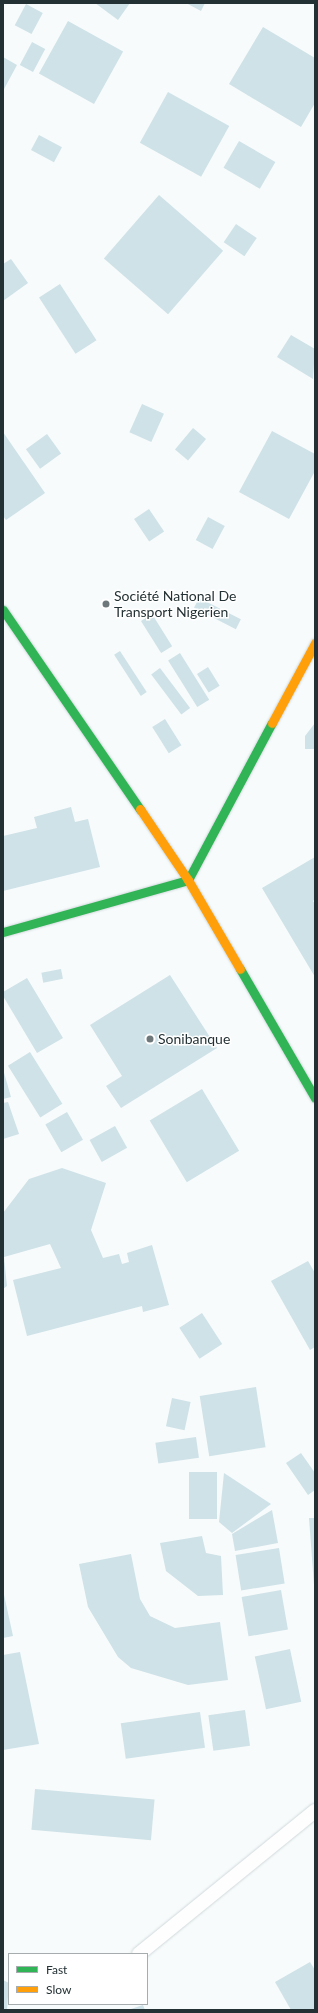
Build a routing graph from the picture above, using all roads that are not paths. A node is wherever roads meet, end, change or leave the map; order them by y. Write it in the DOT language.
graph roads {
  1 [pos="3,610"];
  2 [pos="315,643"];
  3 [pos="188,880"];
  4 [pos="3,932"];
  5 [pos="315,1098"];
  6 [pos="315,1811"];
  7 [pos="140,1953"];
  1 -- 3 [label="street"];
  2 -- 3 [label="street"];
  3 -- 4 [label="street"];
  3 -- 5 [label="street"];
  6 -- 7 [label="lane"];
}
